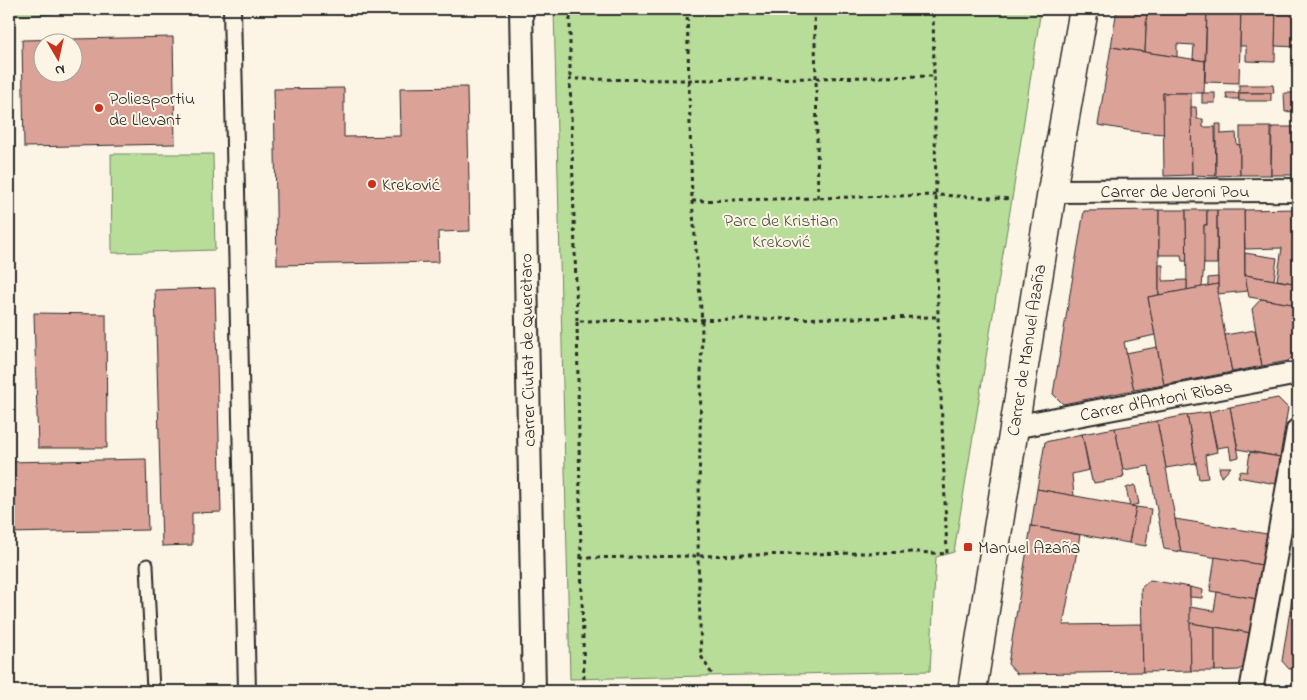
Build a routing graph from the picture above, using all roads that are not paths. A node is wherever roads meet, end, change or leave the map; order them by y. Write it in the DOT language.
graph roads {
  1 [pos="232,9"];
  2 [pos="521,9"];
  3 [pos="1084,9"];
  4 [pos="1298,190"];
  5 [pos="1052,191"];
  6 [pos="1298,373"];
  7 [pos="1014,427"];
  8 [pos="1298,430"];
  9 [pos="147,565"];
  10 [pos="153,691"];
  11 [pos="247,691"];
  12 [pos="534,691"];
  13 [pos="972,691"];
  14 [pos="1251,691"];
  1 -- 11 [label="street"];
  2 -- 12 [label="street, carrer Ciutat de Querètaro"];
  3 -- 5 [label="street, Carrer de Manuel Azaña"];
  4 -- 5 [label="street, Carrer de Jeroni Pou"];
  5 -- 7 [label="street, Carrer de Manuel Azaña"];
  6 -- 7 [label="street, Carrer d'Antoni Ribas"];
  7 -- 13 [label="street, Carrer de Manuel Azaña"];
  8 -- 14 [label="street"];
  9 -- 10 [label="lane"];
}
